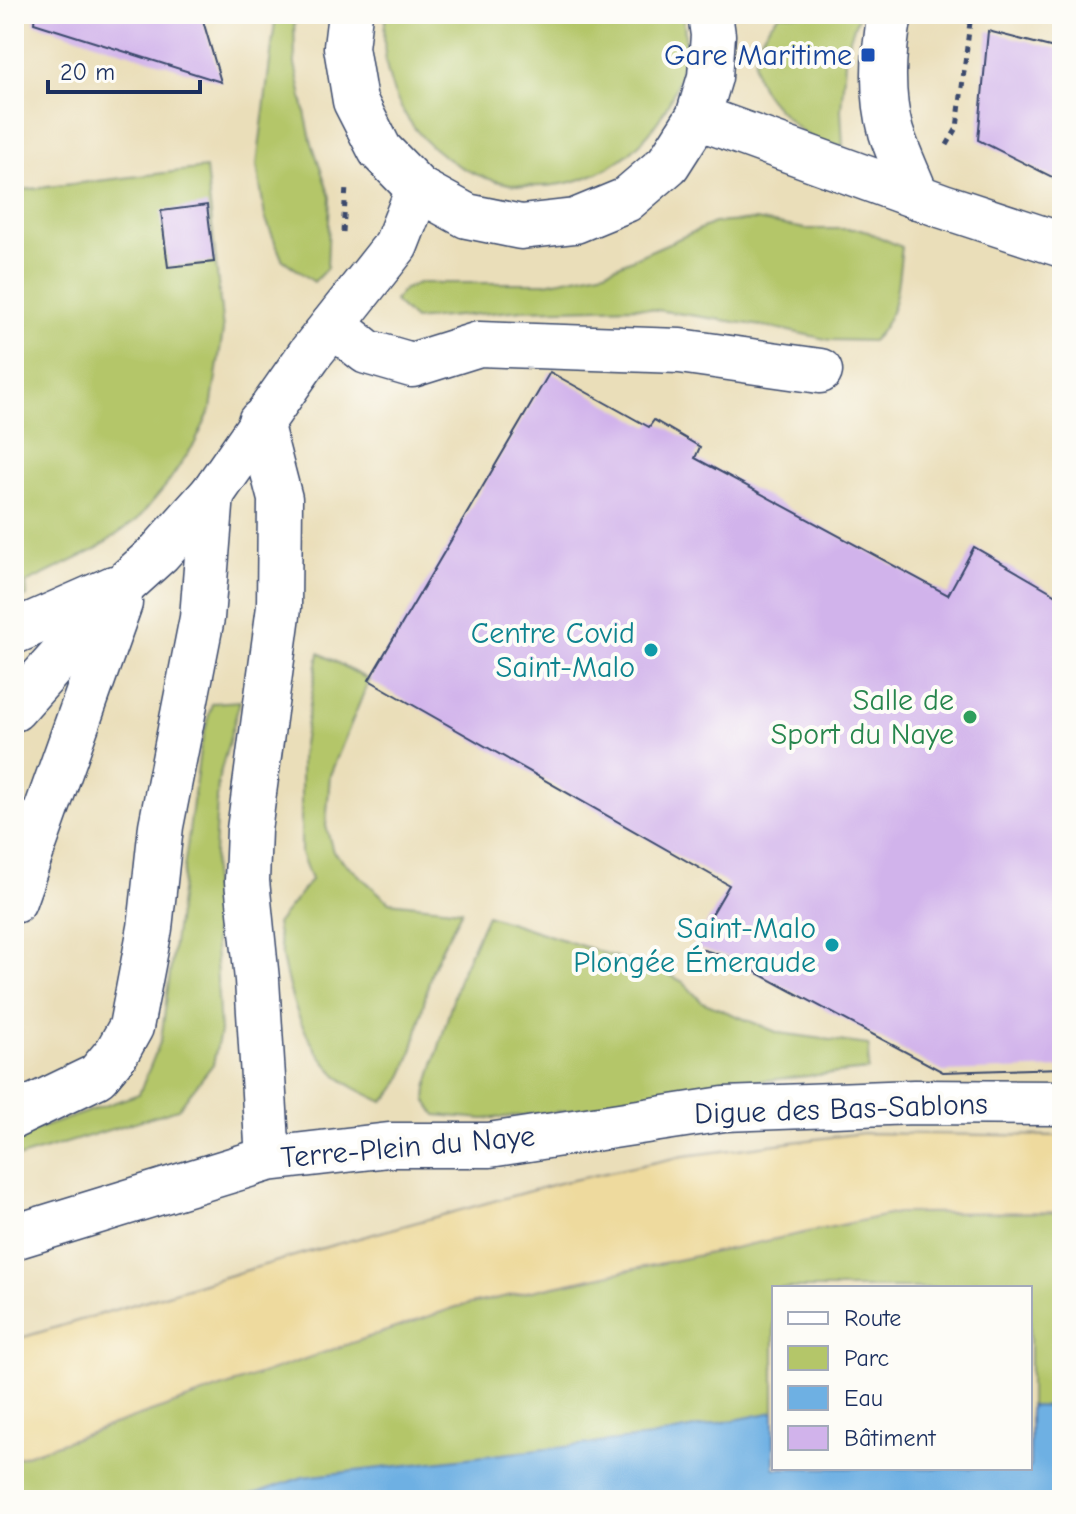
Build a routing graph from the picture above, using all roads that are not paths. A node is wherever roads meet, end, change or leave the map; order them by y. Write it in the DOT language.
graph roads {
  1 [pos="350,14"];
  2 [pos="890,14"];
  3 [pos="720,21"];
  4 [pos="698,117"];
  5 [pos="418,189"];
  6 [pos="917,197"];
  7 [pos="1062,245"];
  8 [pos="333,325"];
  9 [pos="820,371"];
  10 [pos="260,422"];
  11 [pos="212,494"];
  12 [pos="127,582"];
  13 [pos="14,632"];
  14 [pos="14,709"];
  15 [pos="15,892"];
  16 [pos="97,1076"];
  17 [pos="14,1100"];
  18 [pos="1062,1103"];
  19 [pos="14,1116"];
  20 [pos="620,1123"];
  21 [pos="268,1159"];
  22 [pos="14,1237"];
  1 -- 5 [label="street"];
  2 -- 6 [label="street"];
  3 -- 4 [label="street"];
  4 -- 5 [label="street"];
  4 -- 6 [label="street"];
  5 -- 8 [label="street"];
  6 -- 7 [label="street"];
  8 -- 9 [label="street"];
  8 -- 10 [label="street"];
  10 -- 11 [label="street"];
  10 -- 21 [label="street"];
  11 -- 12 [label="street"];
  11 -- 16 [label="street"];
  12 -- 13 [label="street"];
  12 -- 14 [label="street"];
  12 -- 15 [label="street"];
  16 -- 17 [label="street"];
  16 -- 19 [label="street"];
  18 -- 20 [label="street, Digue des Bas-Sablons"];
  20 -- 21 [label="street, Terre-Plein du Naye"];
  21 -- 22 [label="street, Terre-Plein du Naye"];
}
